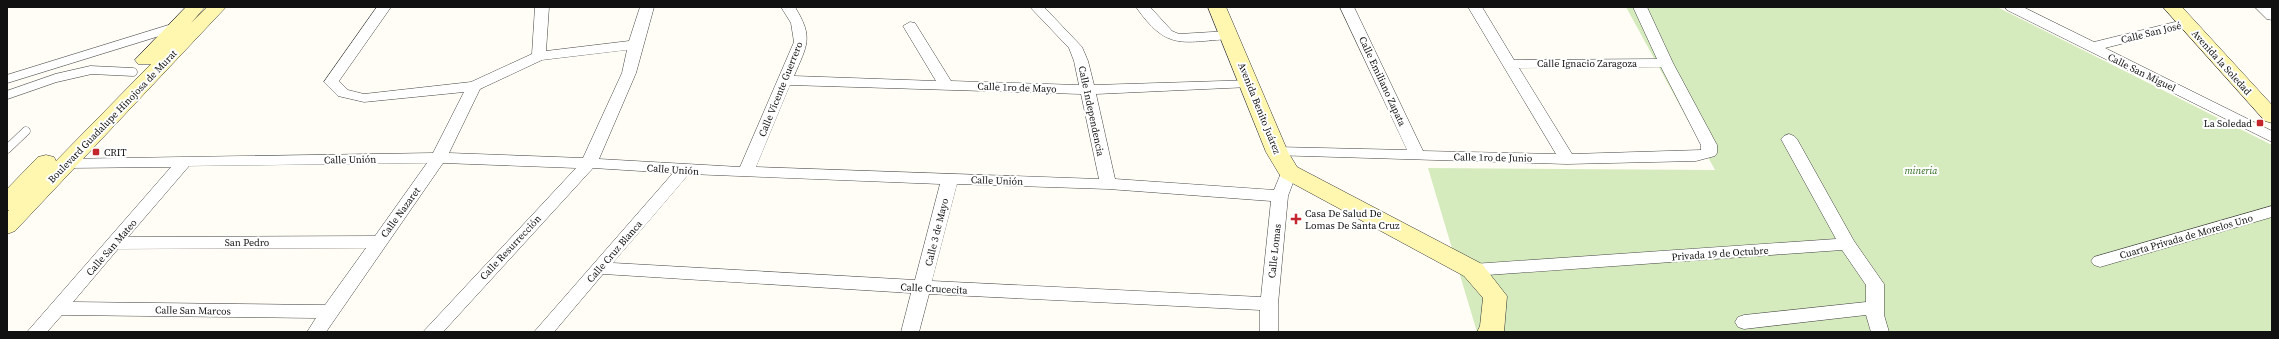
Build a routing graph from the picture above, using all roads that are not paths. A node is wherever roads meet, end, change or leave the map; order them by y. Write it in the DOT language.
graph roads {
  1 [pos="196,7"];
  2 [pos="217,7"];
  3 [pos="384,7"];
  4 [pos="542,7"];
  5 [pos="647,7"];
  6 [pos="788,7"];
  7 [pos="1037,7"];
  8 [pos="1143,7"];
  9 [pos="1216,7"];
  10 [pos="1348,7"];
  11 [pos="1475,7"];
  12 [pos="1640,7"];
  13 [pos="2012,7"];
  14 [pos="2172,7"];
  15 [pos="2262,7"];
  16 [pos="2272,16"];
  17 [pos="2187,23"];
  18 [pos="910,26"];
  19 [pos="177,27"];
  20 [pos="1230,35"];
  21 [pos="635,45"];
  22 [pos="2092,47"];
  23 [pos="539,56"];
  24 [pos="1666,63"];
  25 [pos="1508,64"];
  26 [pos="133,72"];
  27 [pos="7,79"];
  28 [pos="784,80"];
  29 [pos="1250,83"];
  30 [pos="946,85"];
  31 [pos="474,86"];
  32 [pos="1088,90"];
  33 [pos="7,95"];
  34 [pos="2272,117"];
  35 [pos="26,130"];
  36 [pos="2272,137"];
  37 [pos="1789,139"];
  38 [pos="7,149"];
  39 [pos="1277,152"];
  40 [pos="1418,156"];
  41 [pos="439,158"];
  42 [pos="1567,159"];
  43 [pos="185,161"];
  44 [pos="66,163"];
  45 [pos="589,163"];
  46 [pos="684,170"];
  47 [pos="746,172"];
  48 [pos="1290,172"];
  49 [pos="950,178"];
  50 [pos="1108,184"];
  51 [pos="1280,196"];
  52 [pos="7,203"];
  53 [pos="2272,211"];
  54 [pos="7,226"];
  55 [pos="379,242"];
  56 [pos="115,243"];
  57 [pos="1847,244"];
  58 [pos="2100,262"];
  59 [pos="599,268"];
  60 [pos="1473,270"];
  61 [pos="922,287"];
  62 [pos="1269,304"];
  63 [pos="1875,306"];
  64 [pos="58,308"];
  65 [pos="329,312"];
  66 [pos="1744,322"];
  67 [pos="36,332"];
  68 [pos="316,332"];
  69 [pos="432,332"];
  70 [pos="543,332"];
  71 [pos="910,332"];
  72 [pos="1270,332"];
  73 [pos="1490,332"];
  74 [pos="1880,332"];
  1 -- 19 [label="street, Boulevard Guadalupe Hinojosa de Murat"];
  2 -- 44 [label="street, Boulevard Guadalupe Hinojosa de Murat"];
  3 -- 31 [label="street"];
  4 -- 23 [label="street"];
  5 -- 21 [label="street, Calle Resurrección"];
  6 -- 28 [label="street, Calle Vicente Guerrero"];
  7 -- 32 [label="street, Calle Independencia"];
  8 -- 20 [label="street"];
  9 -- 20 [label="street, Avenida Benito Juárez"];
  10 -- 40 [label="street, Calle Emiliano Zapata"];
  11 -- 25 [label="street"];
  12 -- 24 [label="street"];
  13 -- 22 [label="street, Calle San Miguel"];
  14 -- 17 [label="street, Avenida la Soledad"];
  15 -- 16 [label="street"];
  17 -- 22 [label="street, Calle San José"];
  17 -- 34 [label="street, Avenida la Soledad"];
  18 -- 30 [label="street"];
  19 -- 26 [label="street, Boulevard Guadalupe Hinojosa de Murat"];
  19 -- 27 [label="lane"];
  20 -- 29 [label="street, Avenida Benito Juárez"];
  21 -- 23 [label="street"];
  21 -- 45 [label="street, Calle Resurrección"];
  22 -- 36 [label="street, Calle San Miguel"];
  23 -- 31 [label="street"];
  24 -- 25 [label="street, Calle Ignacio Zaragoza"];
  24 -- 42 [label="street, Calle 1ro de Junio"];
  25 -- 42 [label="street"];
  26 -- 33 [label="lane"];
  26 -- 52 [label="street, Boulevard Guadalupe Hinojosa de Murat"];
  28 -- 30 [label="street, Calle 1ro de Mayo"];
  28 -- 47 [label="street, Calle Vicente Guerrero"];
  29 -- 32 [label="street, Calle 1ro de Mayo"];
  29 -- 39 [label="street, Avenida Benito Juárez"];
  30 -- 32 [label="street, Calle 1ro de Mayo"];
  31 -- 41 [label="street, Calle Nazaret"];
  32 -- 50 [label="street, Calle Independencia"];
  35 -- 38 [label="lane"];
  37 -- 57 [label="street"];
  39 -- 40 [label="street, Calle 1ro de Junio"];
  39 -- 48 [label="street, Avenida Benito Juárez"];
  40 -- 42 [label="street, Calle 1ro de Junio"];
  41 -- 43 [label="street, Calle Unión"];
  41 -- 45 [label="street, Calle Unión"];
  41 -- 55 [label="street, Calle Nazaret"];
  43 -- 44 [label="street, Calle Unión"];
  43 -- 56 [label="street, Calle San Mateo"];
  44 -- 54 [label="street, Boulevard Guadalupe Hinojosa de Murat"];
  45 -- 46 [label="street, Calle Unión"];
  45 -- 69 [label="street, Calle Resurrección"];
  46 -- 47 [label="street, Calle Unión"];
  46 -- 59 [label="street, Calle Cruz Blanca"];
  47 -- 49 [label="street, Calle Unión"];
  48 -- 51 [label="street, Calle Lomas"];
  48 -- 60 [label="street, Avenida Benito Juárez"];
  49 -- 50 [label="street, Calle Unión"];
  49 -- 61 [label="street, Calle 3 de Mayo"];
  50 -- 51 [label="street, Calle Unión"];
  51 -- 62 [label="street, Calle Lomas"];
  53 -- 58 [label="street, Cuarta Privada de Morelos Uno"];
  55 -- 56 [label="street, San Pedro"];
  55 -- 65 [label="street, Calle Nazaret"];
  56 -- 64 [label="street, Calle San Mateo"];
  57 -- 60 [label="street, Privada 19 de Octubre"];
  57 -- 63 [label="street"];
  59 -- 61 [label="street, Calle Crucecita"];
  59 -- 70 [label="street, Calle Cruz Blanca"];
  60 -- 73 [label="street, Avenida Benito Juárez"];
  61 -- 62 [label="street, Calle Crucecita"];
  61 -- 71 [label="street, Calle 3 de Mayo"];
  62 -- 72 [label="street, Calle Lomas"];
  63 -- 66 [label="street"];
  63 -- 74 [label="street"];
  64 -- 65 [label="street, Calle San Marcos"];
  64 -- 67 [label="street, Calle San Mateo"];
  65 -- 68 [label="street, Calle Nazaret"];
}
